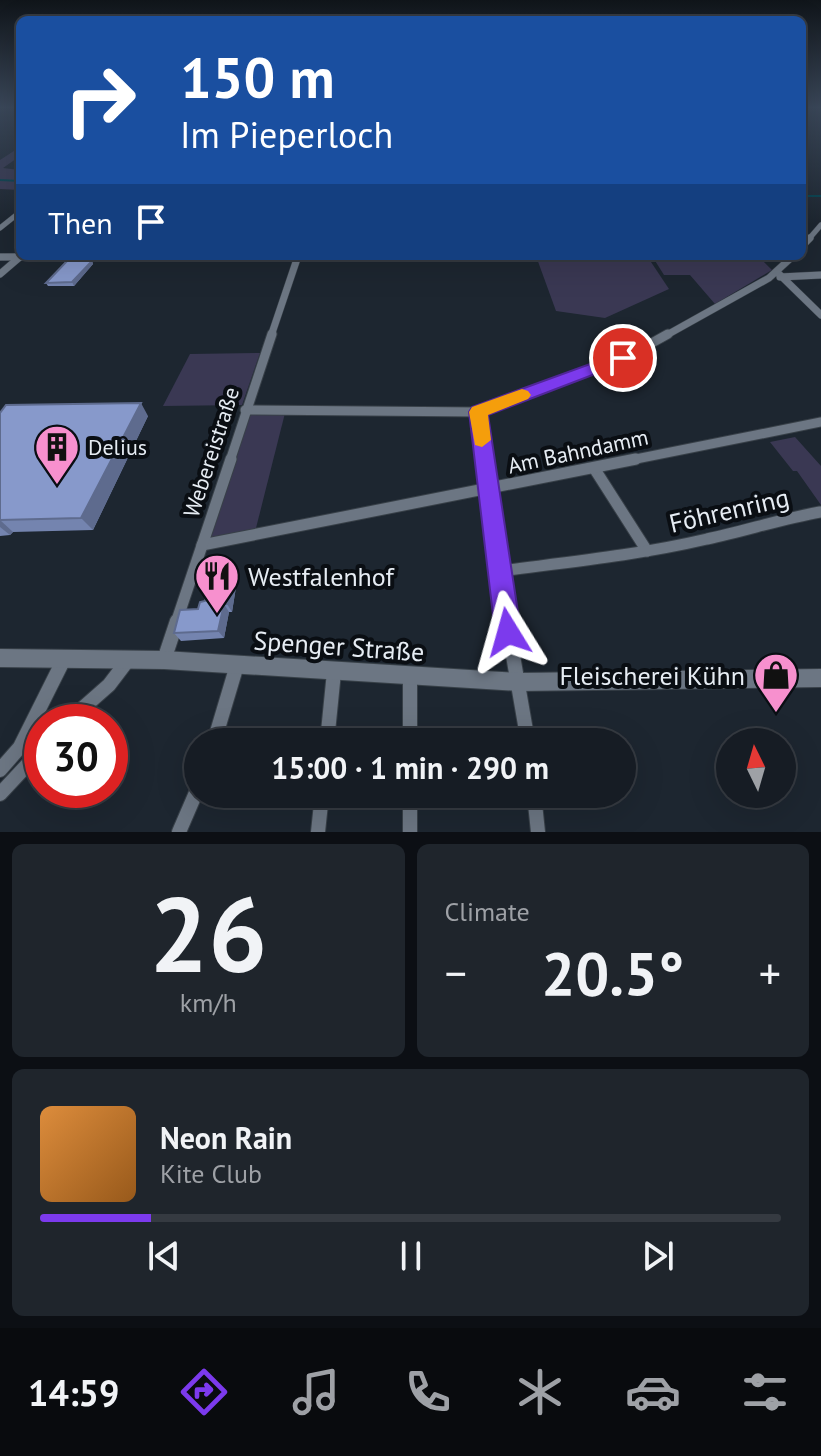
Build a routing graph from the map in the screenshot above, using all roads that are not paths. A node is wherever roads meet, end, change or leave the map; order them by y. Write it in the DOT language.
graph roads {
  1 [pos="16,215"];
  2 [pos="821,225"];
  3 [pos="0,228"];
  4 [pos="806,242"];
  5 [pos="1,257"];
  6 [pos="18,260"];
  7 [pos="297,260"];
  8 [pos="790,260"];
  9 [pos="10,265"];
  10 [pos="0,274"];
  11 [pos="821,275"];
  12 [pos="776,276"];
  13 [pos="821,315"];
  14 [pos="245,410"];
  15 [pos="478,412"];
  16 [pos="821,422"];
  17 [pos="594,468"];
  18 [pos="488,491"];
  19 [pos="820,512"];
  20 [pos="202,545"];
  21 [pos="647,551"];
  22 [pos="500,571"];
  23 [pos="0,658"];
  24 [pos="64,659"];
  25 [pos="134,660"];
  26 [pos="164,660"];
  27 [pos="237,665"];
  28 [pos="334,672"];
  29 [pos="410,677"];
  30 [pos="821,678"];
  31 [pos="519,682"];
  32 [pos="87,704"];
  33 [pos="218,728"];
  34 [pos="328,728"];
  35 [pos="410,728"];
  36 [pos="526,728"];
  37 [pos="24,768"];
  38 [pos="0,770"];
  39 [pos="0,794"];
  40 [pos="189,808"];
  41 [pos="321,808"];
  42 [pos="410,808"];
  43 [pos="535,808"];
  44 [pos="179,832"];
  45 [pos="318,832"];
  46 [pos="410,832"];
  47 [pos="538,832"];
  1 -- 3 [label="street"];
  2 -- 4 [label="street"];
  5 -- 9 [label="street"];
  6 -- 9 [label="street"];
  7 -- 14 [label="street, Webereistraße"];
  8 -- 12 [label="street"];
  9 -- 10 [label="street"];
  11 -- 12 [label="street"];
  12 -- 13 [label="street"];
  12 -- 15 [label="street"];
  14 -- 15 [label="street"];
  14 -- 20 [label="street, Webereistraße"];
  15 -- 18 [label="street"];
  16 -- 17 [label="street, Am Bahndamm"];
  17 -- 18 [label="street, Am Bahndamm"];
  17 -- 21 [label="street, Föhrenring"];
  18 -- 20 [label="street, Am Bahndamm"];
  18 -- 22 [label="street"];
  19 -- 21 [label="street, Föhrenring"];
  20 -- 26 [label="street, Webereistraße"];
  21 -- 22 [label="street, Föhrenring"];
  22 -- 31 [label="street"];
  23 -- 24 [label="street, Spenger Straße"];
  24 -- 25 [label="street, Spenger Straße"];
  24 -- 38 [label="street"];
  25 -- 26 [label="street, Spenger Straße"];
  25 -- 32 [label="street"];
  26 -- 27 [label="street, Spenger Straße"];
  27 -- 28 [label="street, Spenger Straße"];
  27 -- 33 [label="street"];
  28 -- 29 [label="street, Spenger Straße"];
  28 -- 34 [label="street"];
  29 -- 31 [label="street, Spenger Straße"];
  29 -- 35 [label="street"];
  30 -- 31 [label="street, Spenger Straße"];
  31 -- 36 [label="street"];
  37 -- 39 [label="street"];
  40 -- 44 [label="street"];
  41 -- 45 [label="street"];
  42 -- 46 [label="street"];
  43 -- 47 [label="street"];
}
